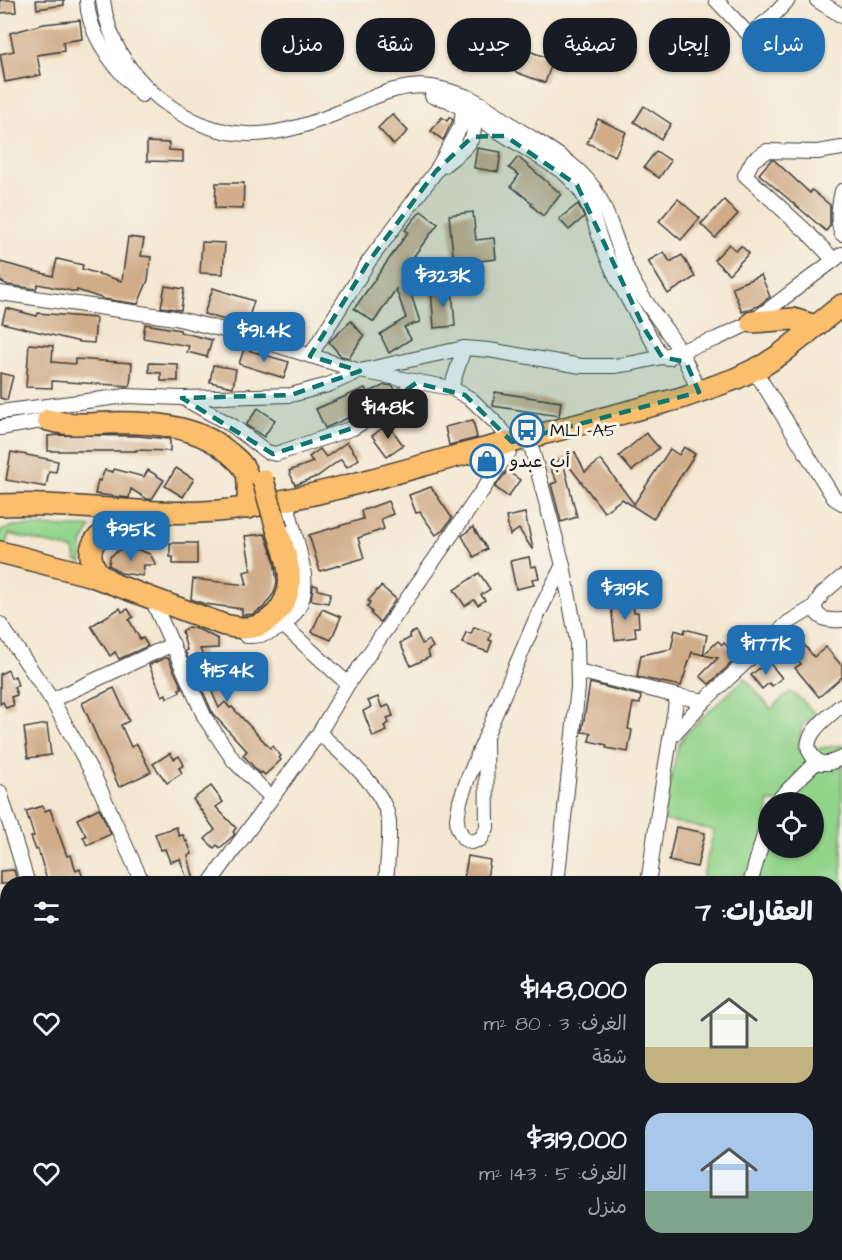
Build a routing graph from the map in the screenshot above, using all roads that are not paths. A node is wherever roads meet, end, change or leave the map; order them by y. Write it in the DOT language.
graph roads {
  1 [pos="87,0"];
  2 [pos="103,0"];
  3 [pos="716,0"];
  4 [pos="788,0"];
  5 [pos="818,0"];
  6 [pos="842,16"];
  7 [pos="472,107"];
  8 [pos="505,136"];
  9 [pos="472,137"];
  10 [pos="842,148"];
  11 [pos="436,171"];
  12 [pos="842,191"];
  13 [pos="842,234"];
  14 [pos="838,257"];
  15 [pos="0,293"];
  16 [pos="842,305"];
  17 [pos="842,321"];
  18 [pos="752,322"];
  19 [pos="816,326"];
  20 [pos="464,348"];
  21 [pos="310,356"];
  22 [pos="683,356"];
  23 [pos="662,357"];
  24 [pos="360,371"];
  25 [pos="755,375"];
  26 [pos="416,383"];
  27 [pos="451,388"];
  28 [pos="699,392"];
  29 [pos="182,398"];
  30 [pos="0,412"];
  31 [pos="56,418"];
  32 [pos="0,428"];
  33 [pos="517,446"];
  34 [pos="842,503"];
  35 [pos="0,506"];
  36 [pos="288,507"];
  37 [pos="248,508"];
  38 [pos="0,520"];
  39 [pos="145,522"];
  40 [pos="0,552"];
  41 [pos="563,565"];
  42 [pos="842,577"];
  43 [pos="116,584"];
  44 [pos="151,597"];
  45 [pos="814,607"];
  46 [pos="842,620"];
  47 [pos="0,624"];
  48 [pos="284,626"];
  49 [pos="247,631"];
  50 [pos="173,644"];
  51 [pos="578,671"];
  52 [pos="348,684"];
  53 [pos="677,696"];
  54 [pos="52,700"];
  55 [pos="704,700"];
  56 [pos="842,705"];
  57 [pos="319,733"];
  58 [pos="672,736"];
  59 [pos="486,737"];
  60 [pos="842,758"];
  61 [pos="817,761"];
  62 [pos="0,792"];
  63 [pos="786,792"];
  64 [pos="271,797"];
  65 [pos="758,856"];
  66 [pos="26,876"];
  67 [pos="139,876"];
  68 [pos="215,876"];
  69 [pos="386,876"];
  70 [pos="557,876"];
  71 [pos="649,876"];
  72 [pos="752,876"];
  1 -- 7 [label="street"];
  2 -- 7 [label="street"];
  3 -- 4 [label="street"];
  5 -- 6 [label="street"];
  7 -- 8 [label="street"];
  7 -- 9 [label="street"];
  7 -- 11 [label="street"];
  7 -- 22 [label="street"];
  8 -- 9 [label="street"];
  8 -- 23 [label="street"];
  9 -- 11 [label="street"];
  10 -- 14 [label="street"];
  11 -- 21 [label="street"];
  12 -- 13 [label="street"];
  14 -- 18 [label="street"];
  15 -- 21 [label="street"];
  16 -- 19 [label="highway"];
  17 -- 25 [label="highway"];
  18 -- 19 [label="highway"];
  18 -- 22 [label="street"];
  19 -- 25 [label="highway"];
  20 -- 23 [label="street"];
  20 -- 24 [label="street"];
  20 -- 27 [label="street"];
  21 -- 24 [label="street"];
  22 -- 23 [label="street"];
  22 -- 28 [label="street"];
  24 -- 26 [label="street"];
  24 -- 29 [label="street"];
  25 -- 28 [label="highway"];
  25 -- 33 [label="highway"];
  25 -- 34 [label="street"];
  26 -- 27 [label="street"];
  26 -- 29 [label="street"];
  27 -- 33 [label="street"];
  28 -- 33 [label="highway"];
  29 -- 30 [label="street"];
  31 -- 32 [label="street"];
  31 -- 37 [label="highway"];
  31 -- 49 [label="highway, bridge"];
  33 -- 36 [label="highway"];
  33 -- 37 [label="highway"];
  33 -- 41 [label="street"];
  33 -- 52 [label="street"];
  35 -- 37 [label="highway"];
  36 -- 39 [label="highway"];
  36 -- 48 [label="street"];
  38 -- 39 [label="highway"];
  39 -- 43 [label="highway"];
  40 -- 43 [label="highway"];
  41 -- 51 [label="street"];
  41 -- 59 [label="street"];
  42 -- 45 [label="street"];
  43 -- 44 [label="highway"];
  44 -- 49 [label="highway"];
  44 -- 50 [label="street"];
  45 -- 46 [label="street"];
  45 -- 55 [label="street"];
  47 -- 54 [label="street"];
  48 -- 49 [label="street"];
  48 -- 52 [label="street"];
  50 -- 54 [label="street"];
  50 -- 64 [label="street"];
  51 -- 53 [label="street"];
  51 -- 70 [label="street"];
  52 -- 57 [label="street"];
  53 -- 55 [label="street"];
  53 -- 58 [label="street"];
  54 -- 67 [label="street"];
  55 -- 58 [label="street"];
  56 -- 61 [label="street"];
  57 -- 64 [label="street"];
  57 -- 69 [label="street"];
  58 -- 71 [label="street"];
  59 -- 59 [label="street"];
  60 -- 61 [label="street"];
  61 -- 63 [label="street"];
  62 -- 66 [label="street"];
  64 -- 68 [label="street"];
  65 -- 72 [label="street"];
}
